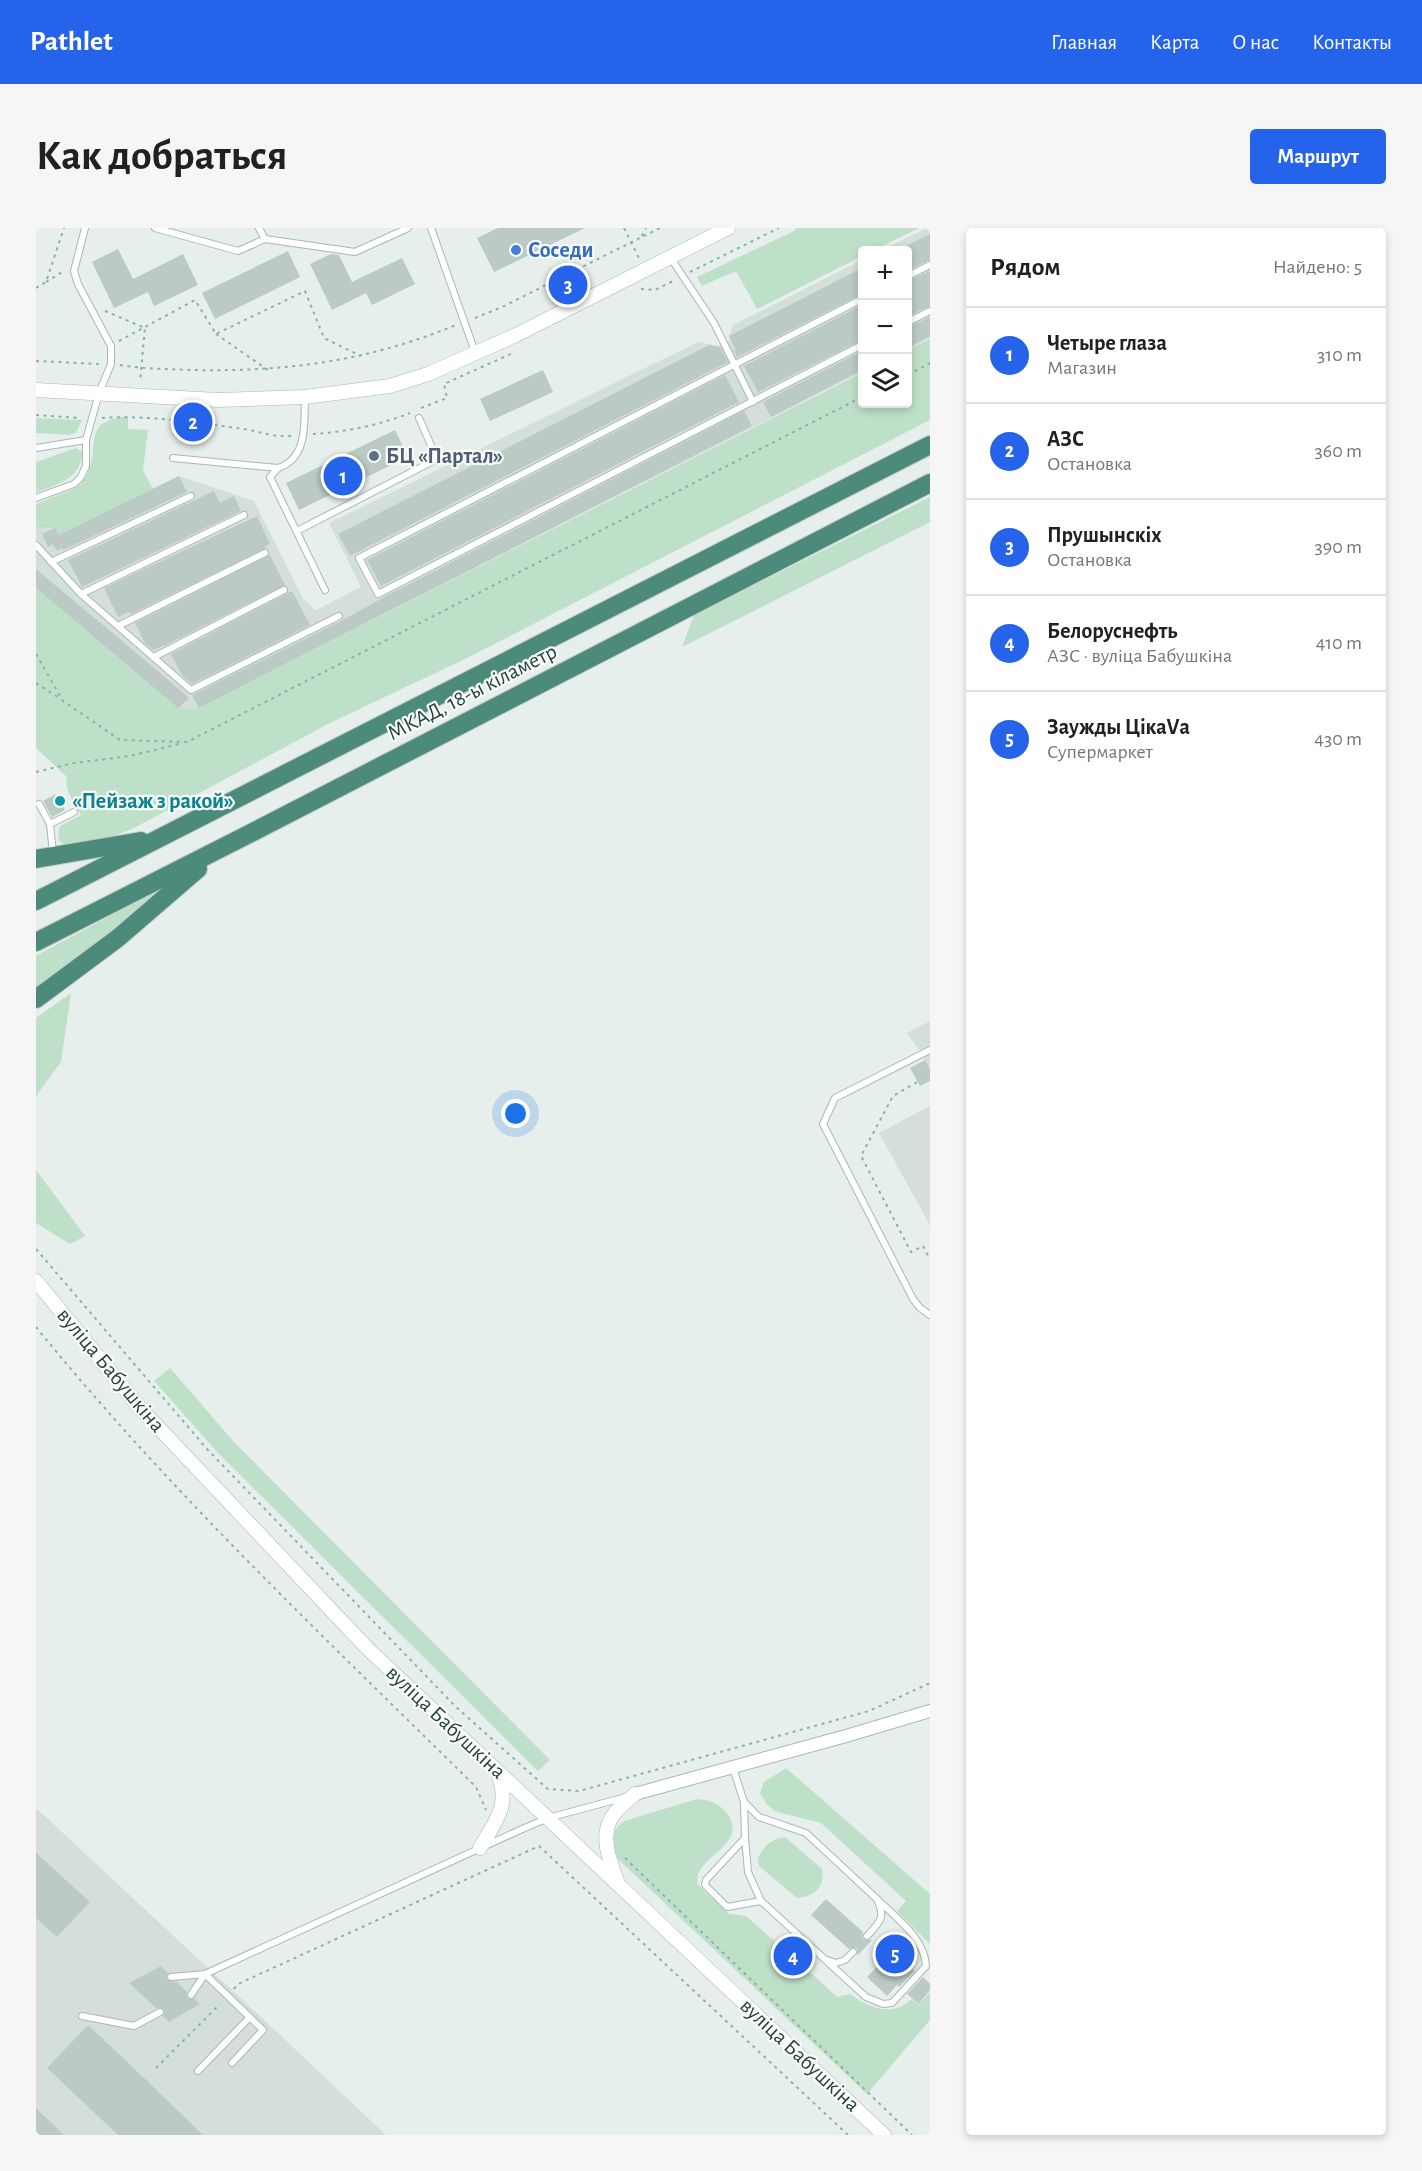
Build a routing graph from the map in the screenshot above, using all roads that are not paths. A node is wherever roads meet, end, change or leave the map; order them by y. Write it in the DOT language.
graph roads {
  1 [pos="86,228"];
  2 [pos="155,228"];
  3 [pos="259,228"];
  4 [pos="384,228"];
  5 [pos="408,228"];
  6 [pos="431,228"];
  7 [pos="728,228"];
  8 [pos="388,237"];
  9 [pos="265,239"];
  10 [pos="670,257"];
  11 [pos="930,265"];
  12 [pos="912,274"];
  13 [pos="860,300"];
  14 [pos="930,311"];
  15 [pos="912,320"];
  16 [pos="858,347"];
  17 [pos="476,354"];
  18 [pos="735,365"];
  19 [pos="36,390"];
  20 [pos="99,393"];
  21 [pos="305,397"];
  22 [pos="753,402"];
  23 [pos="419,418"];
  24 [pos="86,440"];
  25 [pos="930,445"];
  26 [pos="36,448"];
  27 [pos="173,458"];
  28 [pos="278,468"];
  29 [pos="930,483"];
  30 [pos="191,496"];
  31 [pos="36,498"];
  32 [pos="244,515"];
  33 [pos="297,531"];
  34 [pos="36,545"];
  35 [pos="265,553"];
  36 [pos="51,562"];
  37 [pos="284,590"];
  38 [pos="325,590"];
  39 [pos="81,594"];
  40 [pos="339,616"];
  41 [pos="118,626"];
  42 [pos="154,657"];
  43 [pos="39,804"];
  44 [pos="74,812"];
  45 [pos="50,824"];
  46 [pos="254,832"];
  47 [pos="162,838"];
  48 [pos="45,858"];
  49 [pos="36,901"];
  50 [pos="36,942"];
  51 [pos="36,999"];
  52 [pos="930,1050"];
  53 [pos="36,1281"];
  54 [pos="930,1315"];
  55 [pos="930,1711"];
  56 [pos="733,1768"];
  57 [pos="496,1770"];
  58 [pos="635,1794"];
  59 [pos="744,1802"];
  60 [pos="548,1818"];
  61 [pos="745,1838"];
  62 [pos="480,1848"];
  63 [pos="617,1882"];
  64 [pos="877,1899"];
  65 [pos="761,1901"];
  66 [pos="867,1936"];
  67 [pos="853,1952"];
  68 [pos="824,1958"];
  69 [pos="205,1974"];
  70 [pos="171,1977"];
  71 [pos="191,1995"];
  72 [pos="160,2012"];
  73 [pos="82,2016"];
  74 [pos="250,2017"];
  75 [pos="232,2063"];
  76 [pos="198,2072"];
  77 [pos="885,2135"];
  1 -- 20 [label="lane"];
  2 -- 9 [label="lane"];
  3 -- 9 [label="lane"];
  4 -- 8 [label="lane"];
  5 -- 8 [label="lane"];
  6 -- 17 [label="lane"];
  7 -- 10 [label="street"];
  8 -- 9 [label="lane"];
  10 -- 17 [label="street"];
  10 -- 18 [label="lane"];
  11 -- 12 [label="lane"];
  13 -- 18 [label="lane"];
  14 -- 15 [label="lane"];
  16 -- 22 [label="lane"];
  17 -- 21 [label="street"];
  18 -- 22 [label="lane"];
  18 -- 22 [label="lane"];
  19 -- 20 [label="street"];
  20 -- 21 [label="street"];
  20 -- 24 [label="lane"];
  21 -- 28 [label="lane"];
  23 -- 33 [label="lane"];
  24 -- 26 [label="lane"];
  24 -- 31 [label="lane"];
  25 -- 47 [label="highway, МКАД, 18-ы кіламетр"];
  27 -- 28 [label="lane"];
  28 -- 33 [label="lane"];
  29 -- 46 [label="highway, МКАД, 18-ы кіламетр"];
  30 -- 36 [label="lane"];
  32 -- 39 [label="lane"];
  33 -- 38 [label="lane"];
  34 -- 36 [label="lane"];
  35 -- 41 [label="lane"];
  36 -- 39 [label="lane"];
  37 -- 42 [label="lane"];
  39 -- 41 [label="lane"];
  40 -- 42 [label="lane"];
  41 -- 42 [label="lane"];
  43 -- 45 [label="lane"];
  44 -- 45 [label="lane"];
  45 -- 48 [label="lane"];
  46 -- 50 [label="highway, МКАД, 18-ы кіламетр"];
  46 -- 51 [label="highway"];
  47 -- 48 [label="highway"];
  47 -- 49 [label="highway, МКАД, 18-ы кіламетр"];
  52 -- 54 [label="lane"];
  53 -- 57 [label="street, вуліца Бабушкіна"];
  55 -- 56 [label="street"];
  56 -- 58 [label="street"];
  56 -- 59 [label="lane"];
  57 -- 60 [label="street, вуліца Бабушкіна"];
  57 -- 62 [label="street"];
  58 -- 60 [label="lane"];
  58 -- 63 [label="street"];
  59 -- 61 [label="lane"];
  59 -- 64 [label="lane"];
  60 -- 62 [label="lane"];
  60 -- 63 [label="street, вуліца Бабушкіна"];
  61 -- 65 [label="lane"];
  61 -- 65 [label="lane"];
  62 -- 69 [label="lane"];
  63 -- 77 [label="street, вуліца Бабушкіна"];
  64 -- 66 [label="lane"];
  64 -- 68 [label="lane"];
  65 -- 68 [label="lane"];
  67 -- 68 [label="lane"];
  69 -- 70 [label="lane"];
  69 -- 71 [label="lane"];
  69 -- 74 [label="lane"];
  72 -- 73 [label="lane"];
  74 -- 75 [label="lane"];
  74 -- 76 [label="lane"];
}
